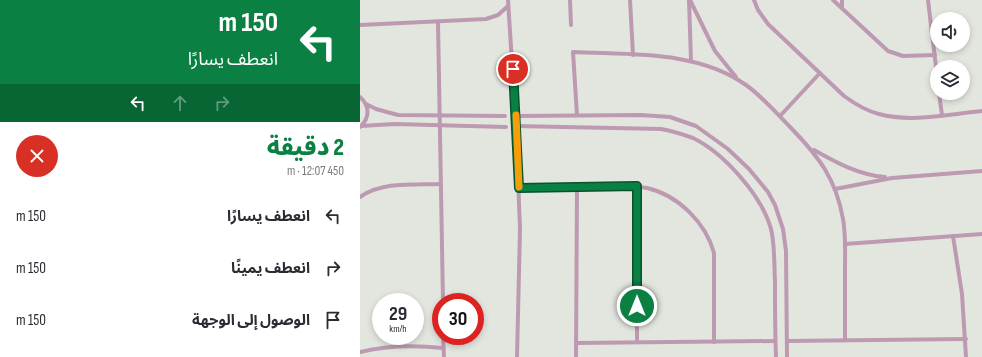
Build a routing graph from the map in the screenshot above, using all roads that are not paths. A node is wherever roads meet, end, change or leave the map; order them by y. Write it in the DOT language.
graph roads {
  1 [pos="508,0"];
  2 [pos="570,0"];
  3 [pos="630,0"];
  4 [pos="690,0"];
  5 [pos="754,0"];
  6 [pos="833,0"];
  7 [pos="842,0"];
  8 [pos="928,0"];
  9 [pos="508,6"];
  10 [pos="842,9"];
  11 [pos="438,22"];
  12 [pos="571,24"];
  13 [pos="360,25"];
  14 [pos="633,55"];
  15 [pos="935,55"];
  16 [pos="936,60"];
  17 [pos="691,61"];
  18 [pos="820,73"];
  19 [pos="738,79"];
  20 [pos="360,97"];
  21 [pos="940,100"];
  22 [pos="366,104"];
  23 [pos="982,111"];
  24 [pos="577,115"];
  25 [pos="942,115"];
  26 [pos="439,116"];
  27 [pos="505,116"];
  28 [pos="516,116"];
  29 [pos="780,116"];
  30 [pos="440,125"];
  31 [pos="516,126"];
  32 [pos="360,127"];
  33 [pos="506,127"];
  34 [pos="812,149"];
  35 [pos="982,170"];
  36 [pos="892,178"];
  37 [pos="441,184"];
  38 [pos="637,186"];
  39 [pos="577,187"];
  40 [pos="519,188"];
  41 [pos="835,189"];
  42 [pos="360,197"];
  43 [pos="982,234"];
  44 [pos="953,236"];
  45 [pos="845,244"];
  46 [pos="443,293"];
  47 [pos="966,339"];
  48 [pos="846,340"];
  49 [pos="775,341"];
  50 [pos="787,341"];
  51 [pos="638,342"];
  52 [pos="714,342"];
  53 [pos="576,343"];
  54 [pos="444,345"];
  55 [pos="444,348"];
  56 [pos="360,352"];
  57 [pos="444,357"];
  58 [pos="517,357"];
  59 [pos="576,357"];
  60 [pos="776,357"];
  61 [pos="787,357"];
  62 [pos="966,357"];
  1 -- 9 [label="street"];
  2 -- 12 [label="street"];
  3 -- 14 [label="street"];
  4 -- 17 [label="street"];
  4 -- 19 [label="street"];
  5 -- 18 [label="street"];
  6 -- 10 [label="street"];
  7 -- 10 [label="street"];
  8 -- 15 [label="street"];
  9 -- 11 [label="street"];
  9 -- 28 [label="street"];
  10 -- 15 [label="street"];
  11 -- 13 [label="street"];
  11 -- 26 [label="street"];
  14 -- 17 [label="street"];
  14 -- 24 [label="street"];
  15 -- 16 [label="street"];
  17 -- 19 [label="street"];
  18 -- 25 [label="street"];
  18 -- 29 [label="street"];
  19 -- 29 [label="street"];
  20 -- 22 [label="street"];
  21 -- 25 [label="street"];
  22 -- 26 [label="street"];
  22 -- 32 [label="street"];
  23 -- 25 [label="street"];
  24 -- 28 [label="street"];
  24 -- 50 [label="street"];
  26 -- 27 [label="street"];
  26 -- 30 [label="street"];
  28 -- 31 [label="street"];
  29 -- 34 [label="street"];
  30 -- 32 [label="street"];
  30 -- 33 [label="street"];
  30 -- 37 [label="street"];
  31 -- 40 [label="street"];
  31 -- 49 [label="street"];
  34 -- 36 [label="street"];
  34 -- 41 [label="street"];
  35 -- 36 [label="street"];
  36 -- 41 [label="street"];
  37 -- 42 [label="street"];
  37 -- 46 [label="street"];
  38 -- 39 [label="street"];
  38 -- 51 [label="street"];
  38 -- 52 [label="street"];
  39 -- 40 [label="street"];
  39 -- 53 [label="street"];
  40 -- 58 [label="street"];
  41 -- 45 [label="street"];
  43 -- 44 [label="street"];
  44 -- 45 [label="street"];
  44 -- 47 [label="street"];
  45 -- 48 [label="street"];
  47 -- 48 [label="street"];
  47 -- 62 [label="street"];
  48 -- 50 [label="street"];
  49 -- 52 [label="street"];
  49 -- 60 [label="street"];
  50 -- 61 [label="street"];
  51 -- 52 [label="street"];
  51 -- 53 [label="street"];
  53 -- 59 [label="street"];
  54 -- 55 [label="street"];
  55 -- 56 [label="street"];
  55 -- 57 [label="street"];
}
